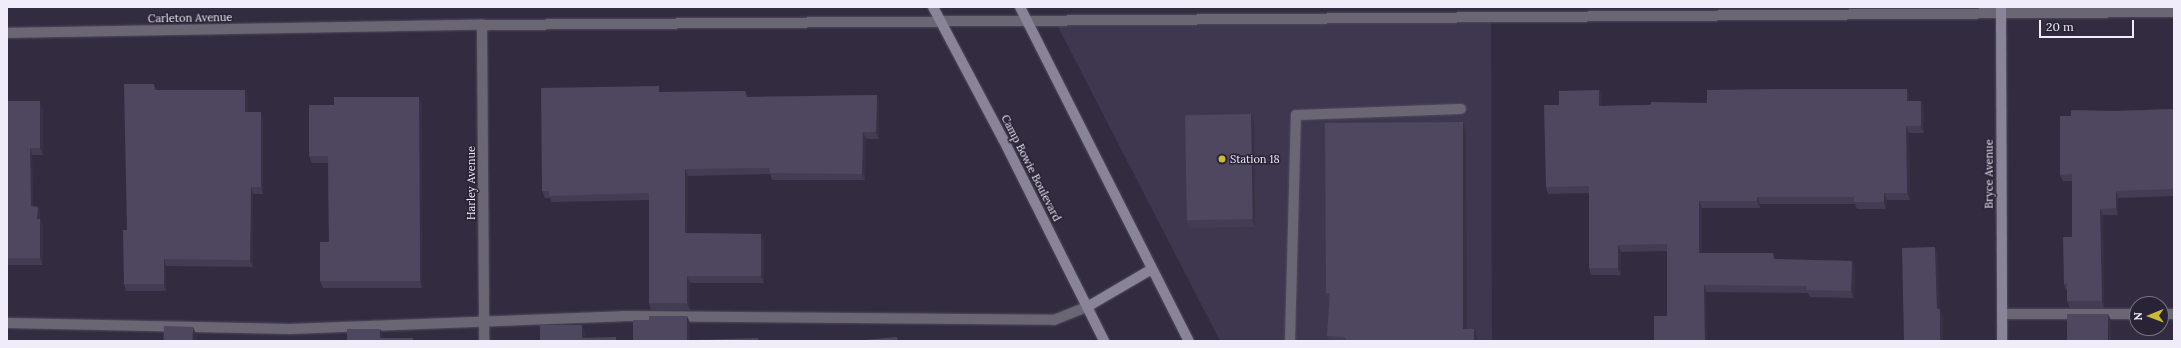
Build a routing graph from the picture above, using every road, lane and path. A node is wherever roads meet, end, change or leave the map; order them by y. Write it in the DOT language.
graph roads {
  1 [pos="933,7"];
  2 [pos="1020,7"];
  3 [pos="2001,10"];
  4 [pos="2174,12"];
  5 [pos="940,21"];
  6 [pos="1027,21"];
  7 [pos="482,25"];
  8 [pos="7,33"];
  9 [pos="1461,109"];
  10 [pos="1152,269"];
  11 [pos="1087,307"];
  12 [pos="2002,314"];
  13 [pos="2129,314"];
  14 [pos="484,323"];
  15 [pos="7,324"];
  16 [pos="484,341"];
  17 [pos="1104,341"];
  18 [pos="1189,341"];
  19 [pos="1289,341"];
  20 [pos="2002,341"];
  1 -- 5 [label="main road, Camp Bowie Boulevard"];
  2 -- 6 [label="main road"];
  3 -- 4 [label="street, Carleton Avenue"];
  3 -- 6 [label="street, Carleton Avenue"];
  3 -- 12 [label="main road, Bryce Avenue"];
  5 -- 6 [label="street, Carleton Avenue"];
  5 -- 7 [label="street, Carleton Avenue"];
  5 -- 11 [label="main road, Camp Bowie Boulevard"];
  6 -- 10 [label="main road"];
  7 -- 8 [label="street, Carleton Avenue"];
  7 -- 14 [label="street, Harley Avenue"];
  9 -- 19 [label="street"];
  10 -- 11 [label="main road"];
  10 -- 18 [label="main road"];
  11 -- 14 [label="street"];
  11 -- 17 [label="main road, Camp Bowie Boulevard"];
  12 -- 13 [label="street"];
  12 -- 20 [label="main road, Bryce Avenue"];
  14 -- 15 [label="street"];
  14 -- 16 [label="street, Harley Avenue"];
}
